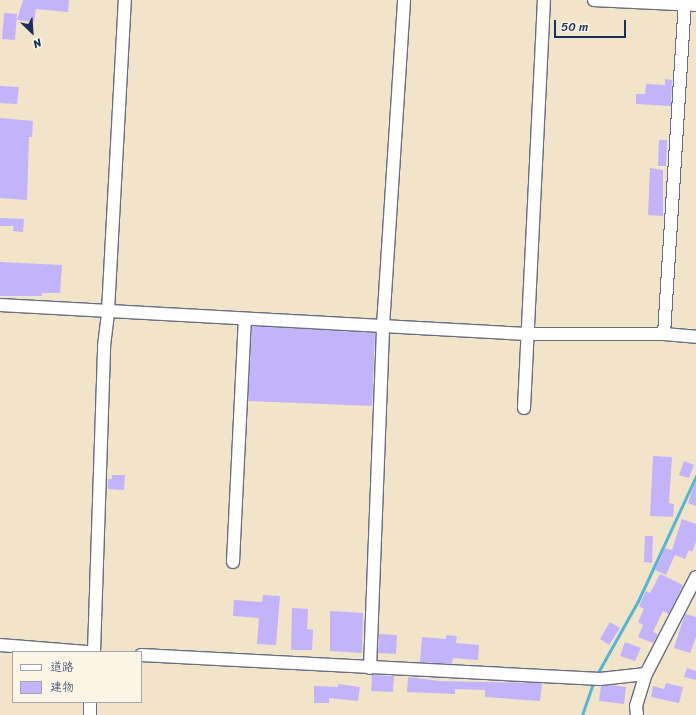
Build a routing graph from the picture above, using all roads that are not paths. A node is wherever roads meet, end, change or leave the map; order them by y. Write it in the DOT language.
graph roads {
  1 [pos="125,0"];
  2 [pos="404,0"];
  3 [pos="544,0"];
  4 [pos="594,0"];
  5 [pos="687,3"];
  6 [pos="0,305"];
  7 [pos="108,311"];
  8 [pos="245,319"];
  9 [pos="383,326"];
  10 [pos="527,334"];
  11 [pos="664,334"];
  12 [pos="696,337"];
  13 [pos="524,408"];
  14 [pos="233,562"];
  15 [pos="696,577"];
  16 [pos="0,645"];
  17 [pos="75,651"];
  18 [pos="94,651"];
  19 [pos="142,655"];
  20 [pos="370,668"];
  21 [pos="646,674"];
  22 [pos="90,703"];
  23 [pos="90,715"];
  24 [pos="637,715"];
  1 -- 7 [label="street"];
  2 -- 9 [label="street"];
  3 -- 10 [label="street"];
  4 -- 5 [label="street"];
  5 -- 11 [label="street"];
  6 -- 7 [label="street"];
  7 -- 8 [label="street"];
  7 -- 18 [label="street"];
  8 -- 9 [label="street"];
  8 -- 14 [label="street"];
  9 -- 10 [label="street"];
  9 -- 20 [label="street"];
  10 -- 11 [label="street"];
  10 -- 13 [label="street"];
  11 -- 12 [label="street"];
  15 -- 21 [label="street"];
  16 -- 17 [label="street"];
  19 -- 20 [label="street"];
  20 -- 21 [label="street"];
  21 -- 24 [label="street"];
  22 -- 23 [label="street"];
}
